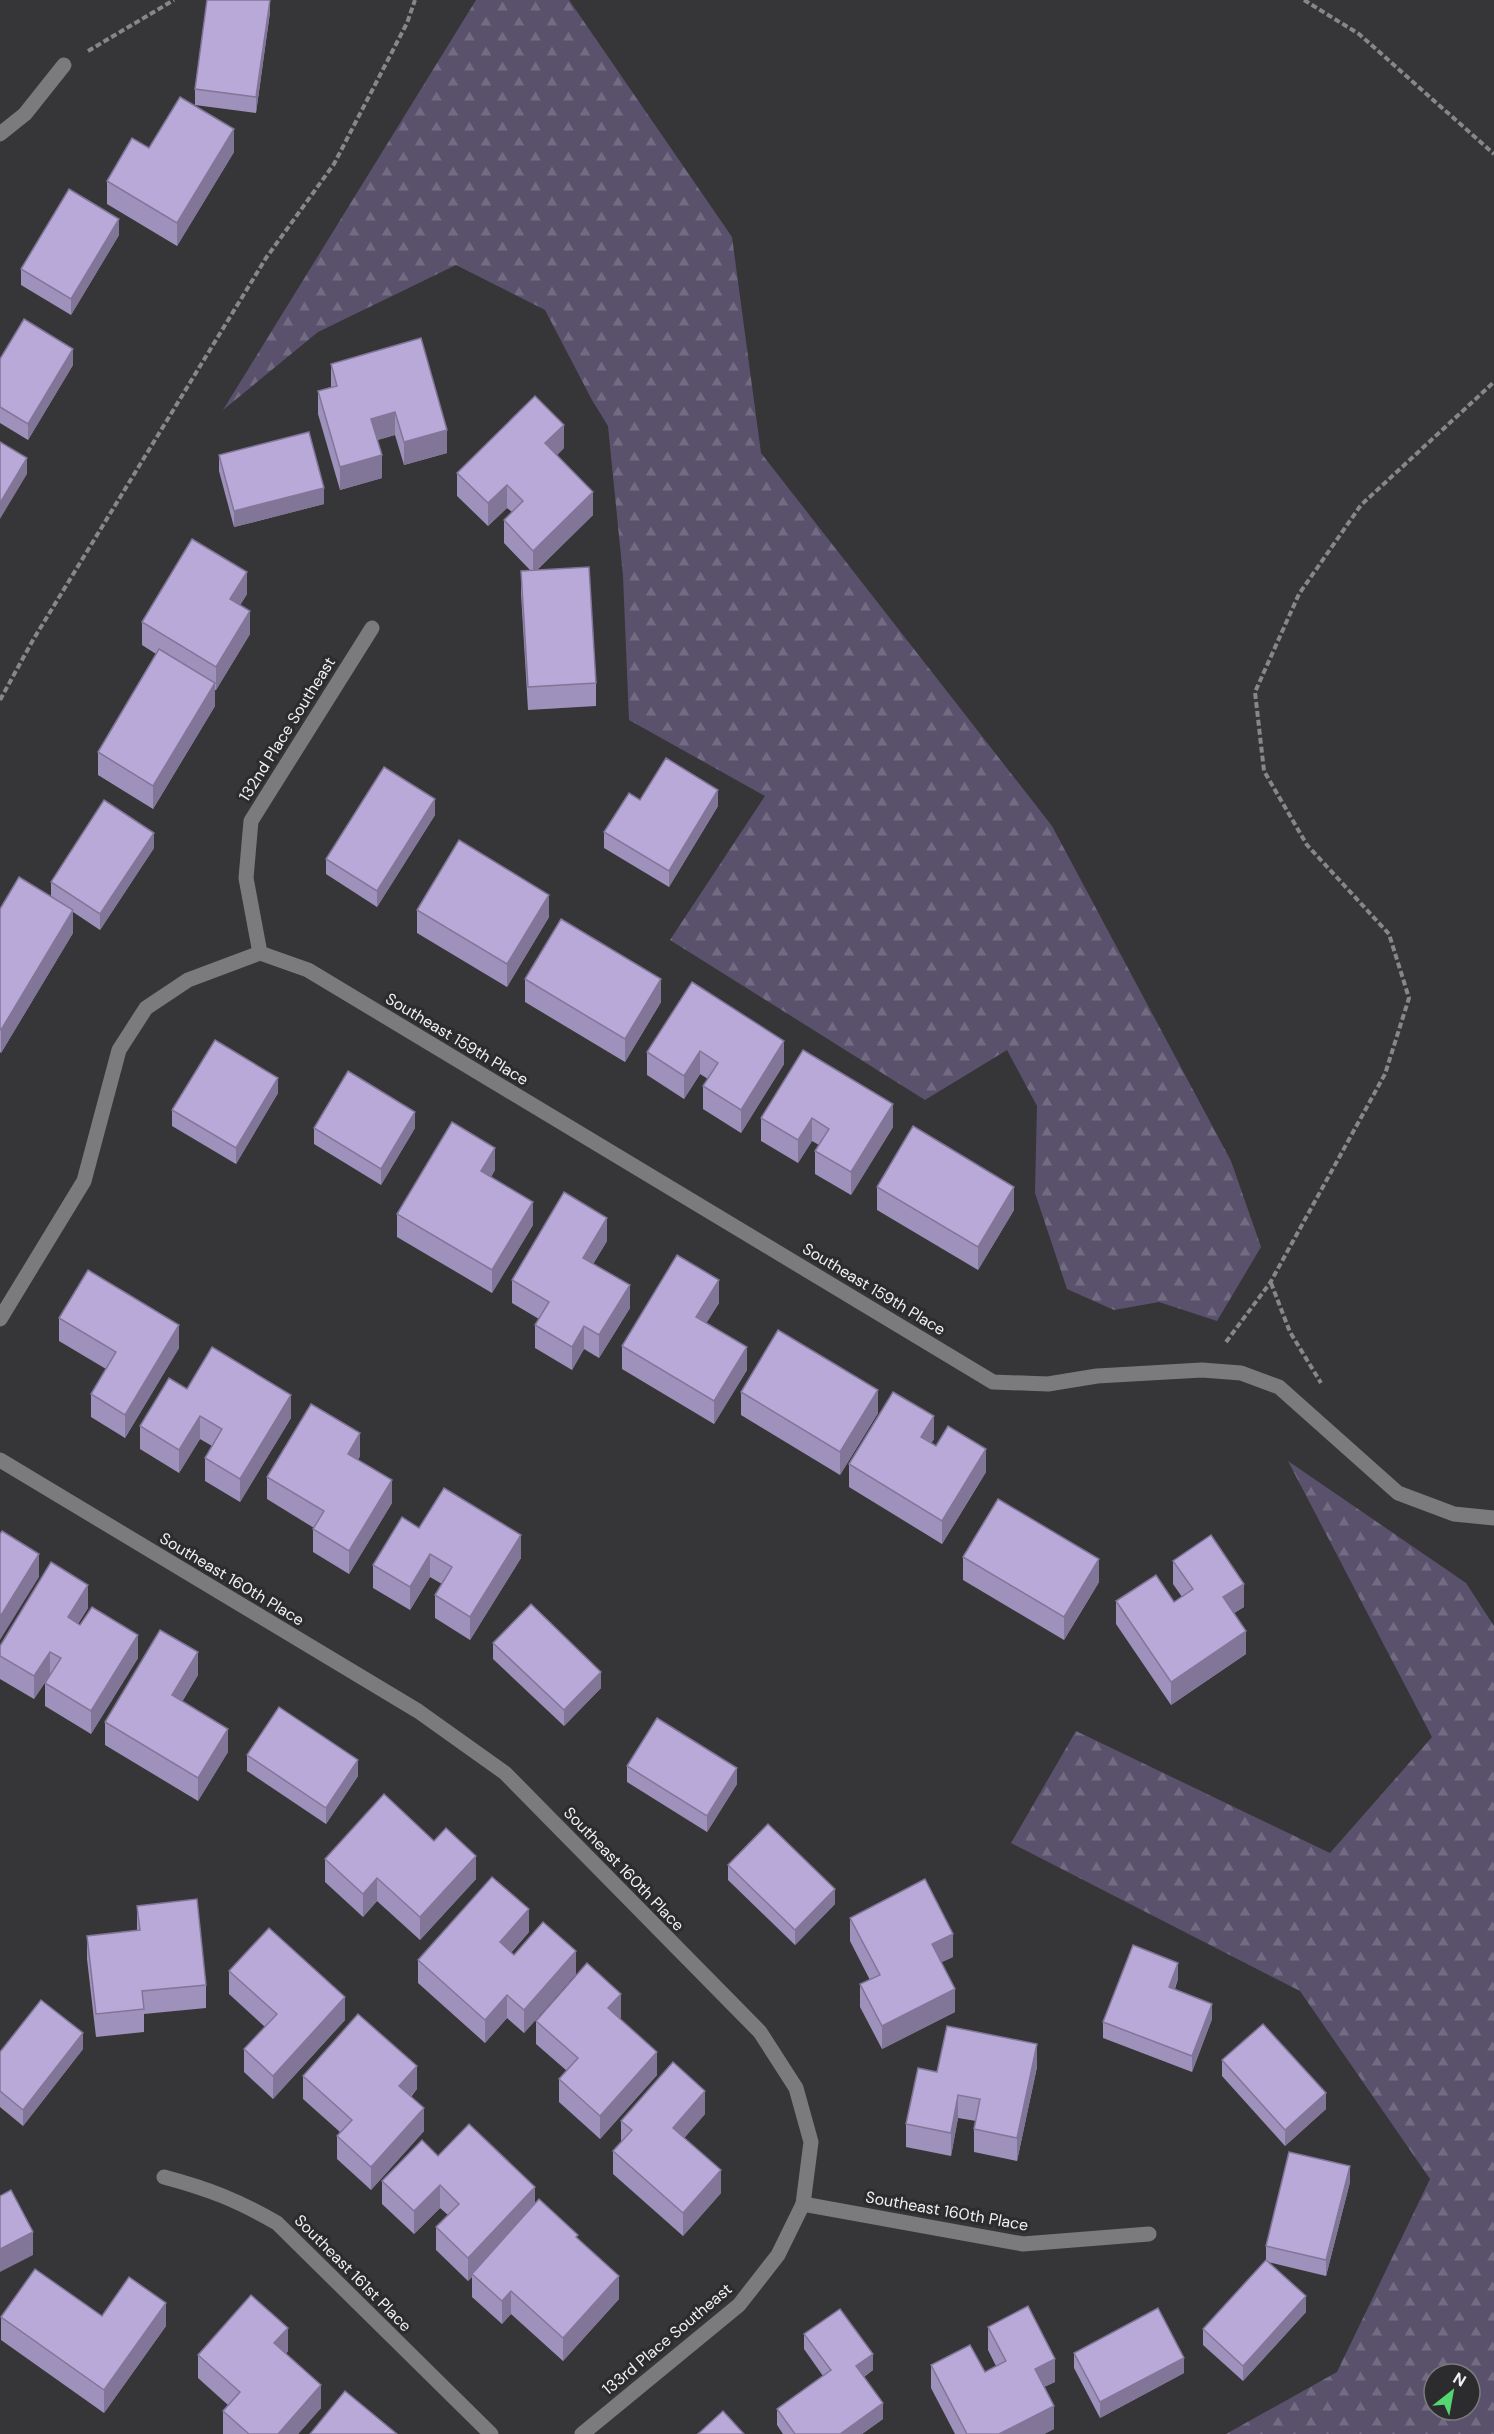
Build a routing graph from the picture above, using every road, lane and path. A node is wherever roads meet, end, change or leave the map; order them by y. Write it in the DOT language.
graph roads {
  1 [pos="174,0"];
  2 [pos="415,0"];
  3 [pos="1304,0"];
  4 [pos="64,65"];
  5 [pos="0,134"];
  6 [pos="1494,154"];
  7 [pos="1494,382"];
  8 [pos="372,628"];
  9 [pos="0,700"];
  10 [pos="261,953"];
  11 [pos="1270,1282"];
  12 [pos="0,1318"];
  13 [pos="1202,1370"];
  14 [pos="1320,1421"];
  15 [pos="0,1460"];
  16 [pos="1494,1518"];
  17 [pos="164,2177"];
  18 [pos="803,2204"];
  19 [pos="1149,2234"];
  20 [pos="491,2434"];
  21 [pos="582,2434"];
  1 -- 4 [label="path"];
  2 -- 9 [label="path"];
  3 -- 6 [label="path"];
  4 -- 5 [label="street"];
  7 -- 11 [label="path"];
  8 -- 10 [label="street, 132nd Place Southeast"];
  10 -- 12 [label="street"];
  10 -- 13 [label="street, Southeast 159th Place"];
  11 -- 13 [label="path"];
  11 -- 14 [label="path"];
  13 -- 14 [label="street, Southeast 159th Place"];
  14 -- 16 [label="street, Southeast 159th Place"];
  15 -- 18 [label="street, Southeast 160th Place"];
  17 -- 20 [label="street, Southeast 161st Place"];
  18 -- 19 [label="street, Southeast 160th Place"];
  18 -- 21 [label="street, 133rd Place Southeast"];
}
